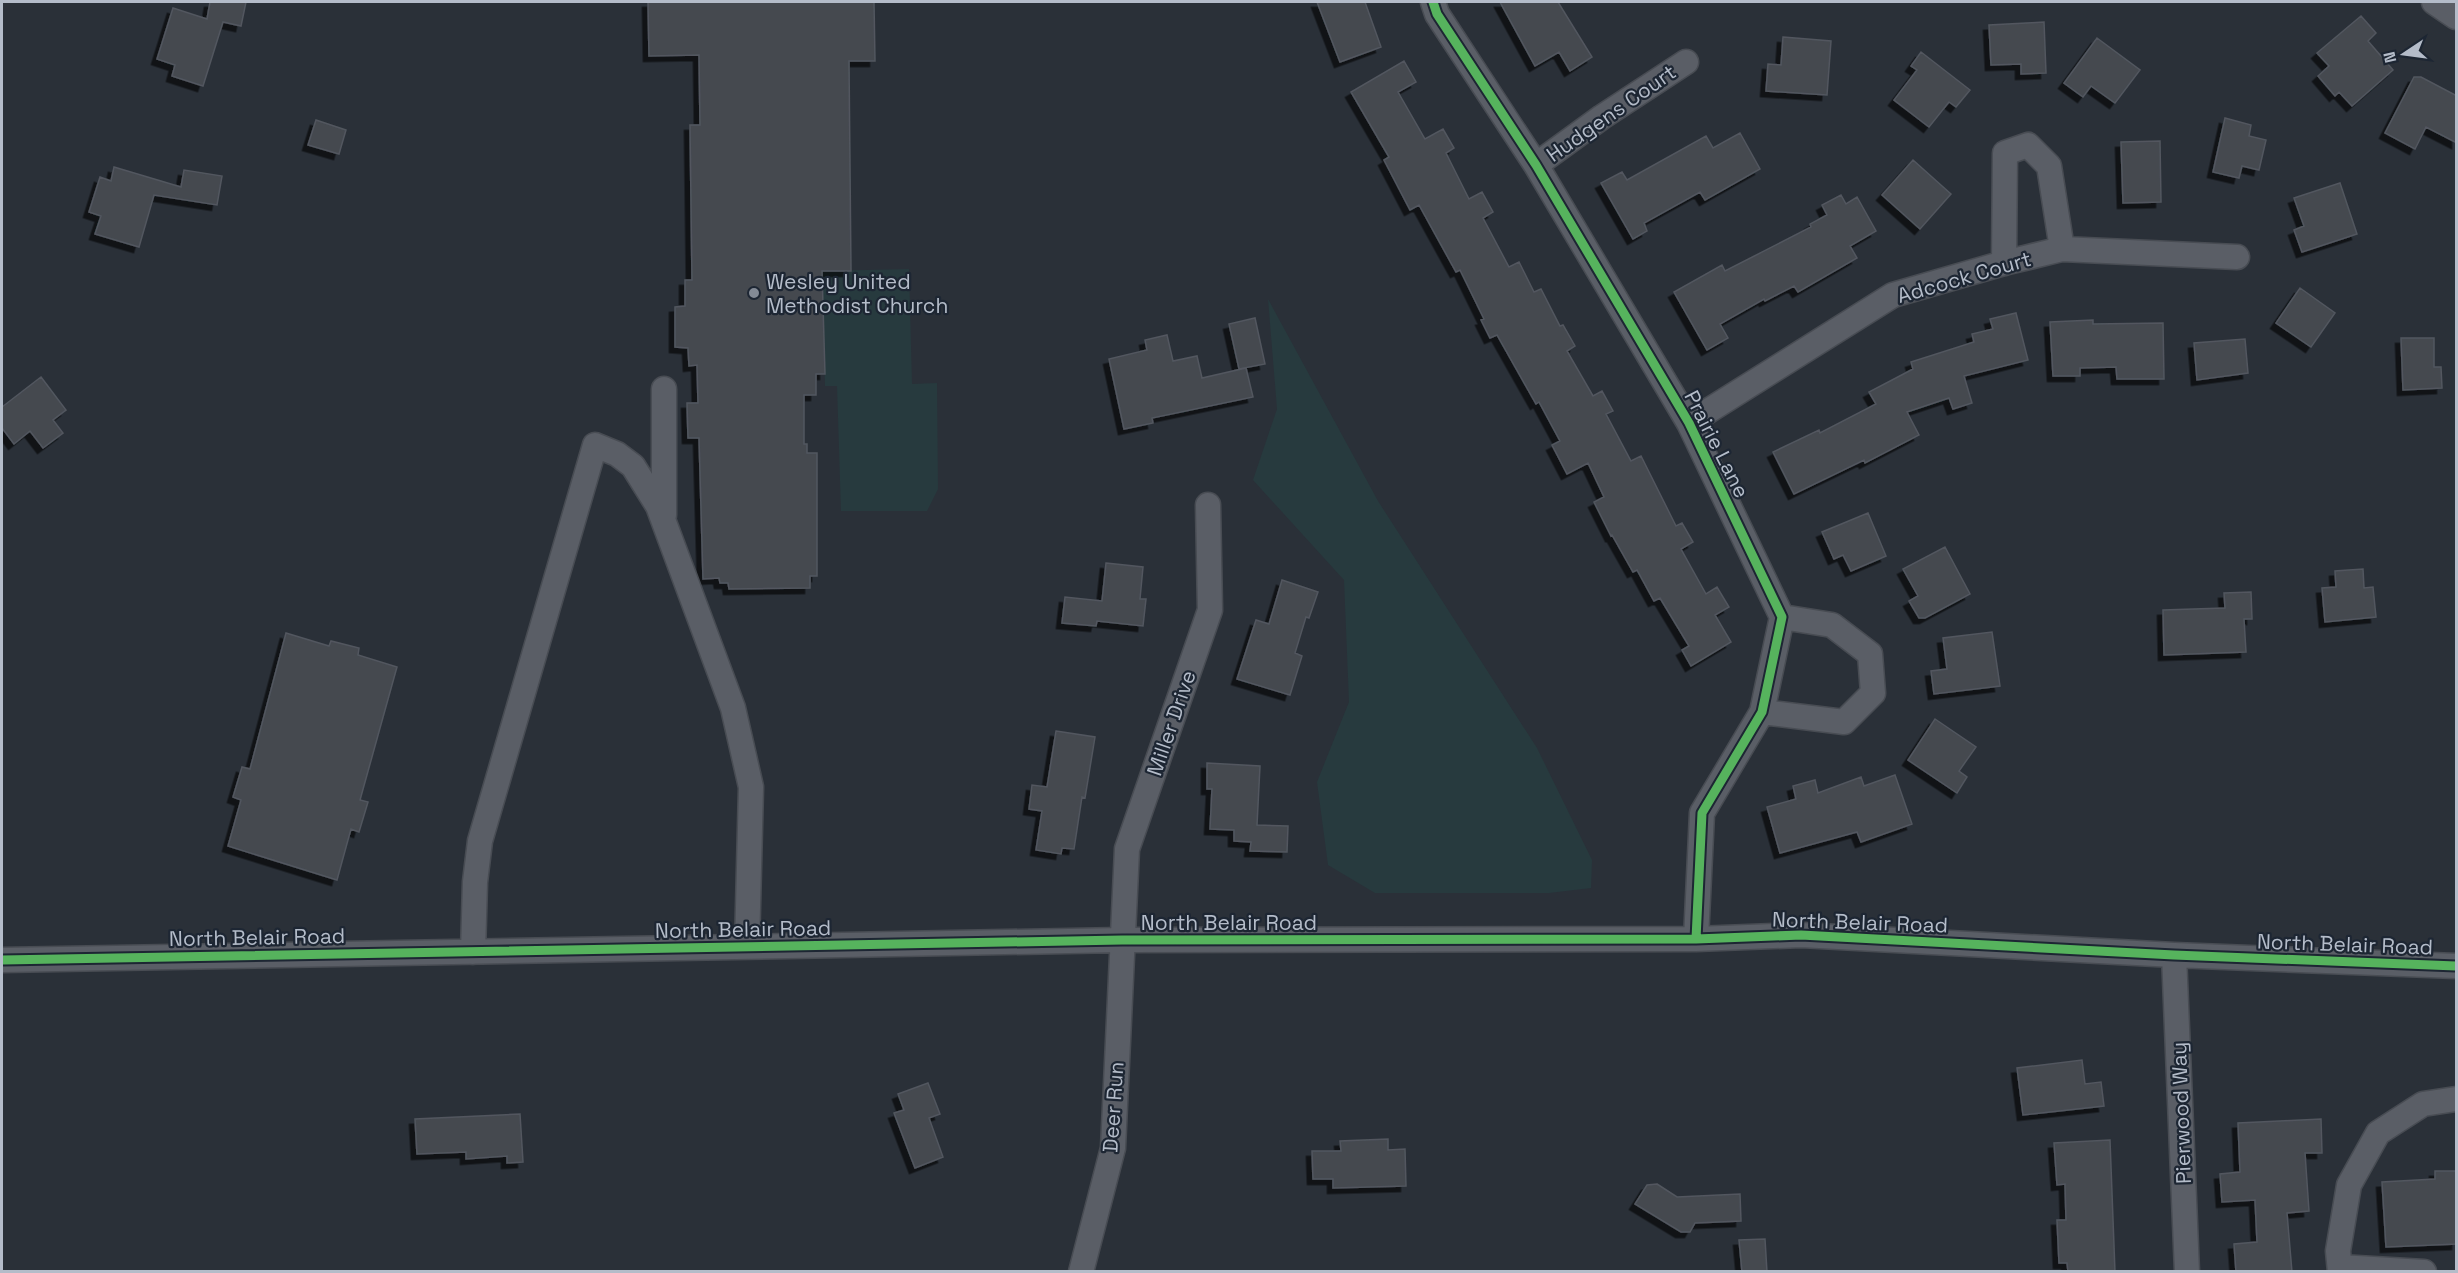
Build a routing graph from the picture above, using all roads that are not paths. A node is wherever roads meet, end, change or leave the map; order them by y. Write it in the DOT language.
graph roads {
  1 [pos="1433,2"];
  2 [pos="2434,2"];
  3 [pos="2457,17"];
  4 [pos="1686,62"];
  5 [pos="1536,165"];
  6 [pos="2062,249"];
  7 [pos="2237,257"];
  8 [pos="2004,263"];
  9 [pos="664,389"];
  10 [pos="1689,423"];
  11 [pos="1208,505"];
  12 [pos="664,524"];
  13 [pos="1782,617"];
  14 [pos="1762,712"];
  15 [pos="1696,939"];
  16 [pos="1122,940"];
  17 [pos="747,946"];
  18 [pos="473,952"];
  19 [pos="2174,955"];
  20 [pos="2,960"];
  21 [pos="2457,966"];
  22 [pos="2457,1099"];
  23 [pos="2340,1269"];
  24 [pos="1081,1272"];
  25 [pos="2187,1272"];
  26 [pos="2424,1272"];
  1 -- 5 [label="street, Prairie Lane"];
  2 -- 3 [label="street"];
  4 -- 5 [label="street, Hudgens Court"];
  5 -- 10 [label="street, Prairie Lane"];
  6 -- 7 [label="street, Adcock Court"];
  6 -- 8 [label="street, Adcock Court"];
  6 -- 8 [label="street"];
  8 -- 10 [label="street, Adcock Court"];
  9 -- 12 [label="street"];
  10 -- 13 [label="street, Prairie Lane"];
  11 -- 16 [label="street, Miller Drive"];
  12 -- 17 [label="street"];
  12 -- 18 [label="street"];
  13 -- 14 [label="street"];
  13 -- 14 [label="street"];
  14 -- 15 [label="street"];
  15 -- 16 [label="street, North Belair Road"];
  15 -- 19 [label="street, North Belair Road"];
  16 -- 17 [label="street, North Belair Road"];
  16 -- 24 [label="street, Deer Run"];
  17 -- 18 [label="street, North Belair Road"];
  18 -- 20 [label="street, North Belair Road"];
  19 -- 21 [label="street, North Belair Road"];
  19 -- 25 [label="street, Pierwood Way"];
  22 -- 23 [label="street"];
  23 -- 26 [label="street"];
}
